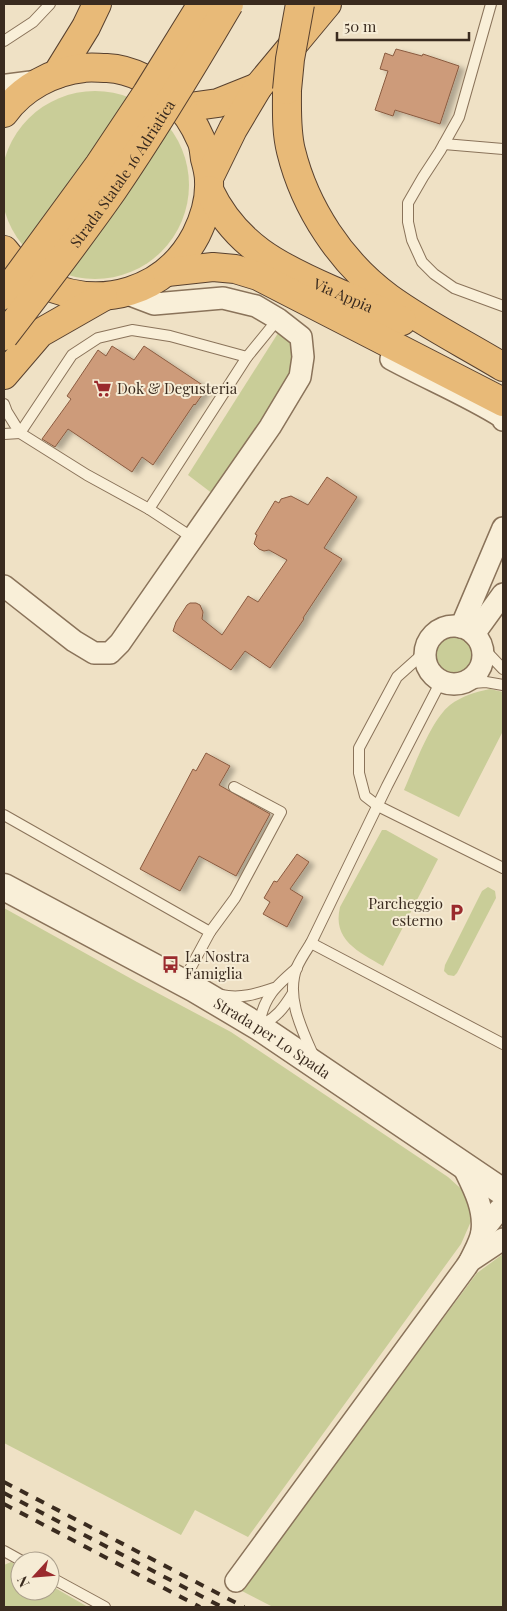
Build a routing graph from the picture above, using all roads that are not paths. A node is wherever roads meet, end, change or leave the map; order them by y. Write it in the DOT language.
graph roads {
  1 [pos="50,4"];
  2 [pos="97,4"];
  3 [pos="202,4"];
  4 [pos="229,4"];
  5 [pos="300,4"];
  6 [pos="327,4"];
  7 [pos="492,4"];
  8 [pos="4,41"];
  9 [pos="46,79"];
  10 [pos="258,87"];
  11 [pos="4,88"];
  12 [pos="182,108"];
  13 [pos="4,113"];
  14 [pos="444,144"];
  15 [pos="503,149"];
  16 [pos="209,184"];
  17 [pos="4,250"];
  18 [pos="167,272"];
  19 [pos="4,295"];
  20 [pos="114,295"];
  21 [pos="503,306"];
  22 [pos="278,319"];
  23 [pos="350,324"];
  24 [pos="4,336"];
  25 [pos="247,357"];
  26 [pos="503,367"];
  27 [pos="5,376"];
  28 [pos="503,402"];
  29 [pos="4,404"];
  30 [pos="503,420"];
  31 [pos="20,433"];
  32 [pos="4,434"];
  33 [pos="149,509"];
  34 [pos="503,528"];
  35 [pos="193,538"];
  36 [pos="4,586"];
  37 [pos="503,594"];
  38 [pos="473,636"];
  39 [pos="426,651"];
  40 [pos="503,668"];
  41 [pos="450,683"];
  42 [pos="503,685"];
  43 [pos="234,787"];
  44 [pos="378,806"];
  45 [pos="4,816"];
  46 [pos="503,868"];
  47 [pos="4,886"];
  48 [pos="210,932"];
  49 [pos="311,943"];
  50 [pos="297,968"];
  51 [pos="189,986"];
  52 [pos="274,988"];
  53 [pos="293,993"];
  54 [pos="259,1027"];
  55 [pos="503,1044"];
  56 [pos="318,1065"];
  57 [pos="462,1164"];
  58 [pos="503,1192"];
  59 [pos="503,1208"];
  60 [pos="482,1232"];
  61 [pos="503,1238"];
  62 [pos="470,1261"];
  63 [pos="236,1580"];
  64 [pos="60,1582"];
  65 [pos="105,1607"];
  1 -- 8 [label="lane"];
  2 -- 9 [label="highway"];
  3 -- 19 [label="highway, Strada Statale 16 Adriatica, bridge"];
  4 -- 24 [label="highway, Strada Statale 16 Adriatica, bridge"];
  5 -- 26 [label="highway, bridge"];
  6 -- 10 [label="highway"];
  7 -- 14 [label="lane"];
  9 -- 11 [label="street"];
  9 -- 12 [label="highway"];
  9 -- 13 [label="highway"];
  10 -- 12 [label="highway"];
  10 -- 16 [label="highway"];
  12 -- 16 [label="highway"];
  14 -- 15 [label="lane"];
  14 -- 21 [label="lane"];
  16 -- 18 [label="highway"];
  16 -- 26 [label="highway, Via Appia"];
  17 -- 20 [label="highway"];
  18 -- 20 [label="highway"];
  18 -- 23 [label="highway"];
  20 -- 22 [label="street"];
  20 -- 27 [label="highway"];
  22 -- 25 [label="lane"];
  22 -- 35 [label="street"];
  23 -- 28 [label="highway"];
  23 -- 30 [label="street"];
  25 -- 31 [label="lane"];
  25 -- 33 [label="lane"];
  29 -- 31 [label="lane"];
  31 -- 32 [label="lane"];
  31 -- 33 [label="lane"];
  33 -- 35 [label="lane"];
  34 -- 38 [label="street"];
  35 -- 36 [label="street"];
  37 -- 38 [label="street"];
  38 -- 39 [label="street"];
  38 -- 40 [label="lane"];
  38 -- 41 [label="street"];
  39 -- 41 [label="street"];
  39 -- 44 [label="lane"];
  41 -- 42 [label="lane"];
  41 -- 44 [label="lane"];
  43 -- 48 [label="lane"];
  44 -- 46 [label="lane"];
  44 -- 49 [label="lane"];
  45 -- 48 [label="lane"];
  47 -- 51 [label="street, Strada per Lo Spada"];
  48 -- 51 [label="lane"];
  49 -- 50 [label="lane"];
  49 -- 55 [label="lane"];
  50 -- 52 [label="lane"];
  50 -- 53 [label="lane"];
  51 -- 52 [label="lane"];
  51 -- 54 [label="street, Strada per Lo Spada"];
  52 -- 54 [label="lane"];
  53 -- 54 [label="lane"];
  53 -- 56 [label="lane"];
  54 -- 56 [label="street, Strada per Lo Spada"];
  56 -- 57 [label="street, Strada per Lo Spada"];
  57 -- 58 [label="street, Strada per Lo Spada"];
  57 -- 60 [label="street"];
  59 -- 60 [label="street"];
  60 -- 62 [label="street"];
  61 -- 62 [label="street"];
  62 -- 63 [label="street"];
  64 -- 65 [label="lane"];
}
